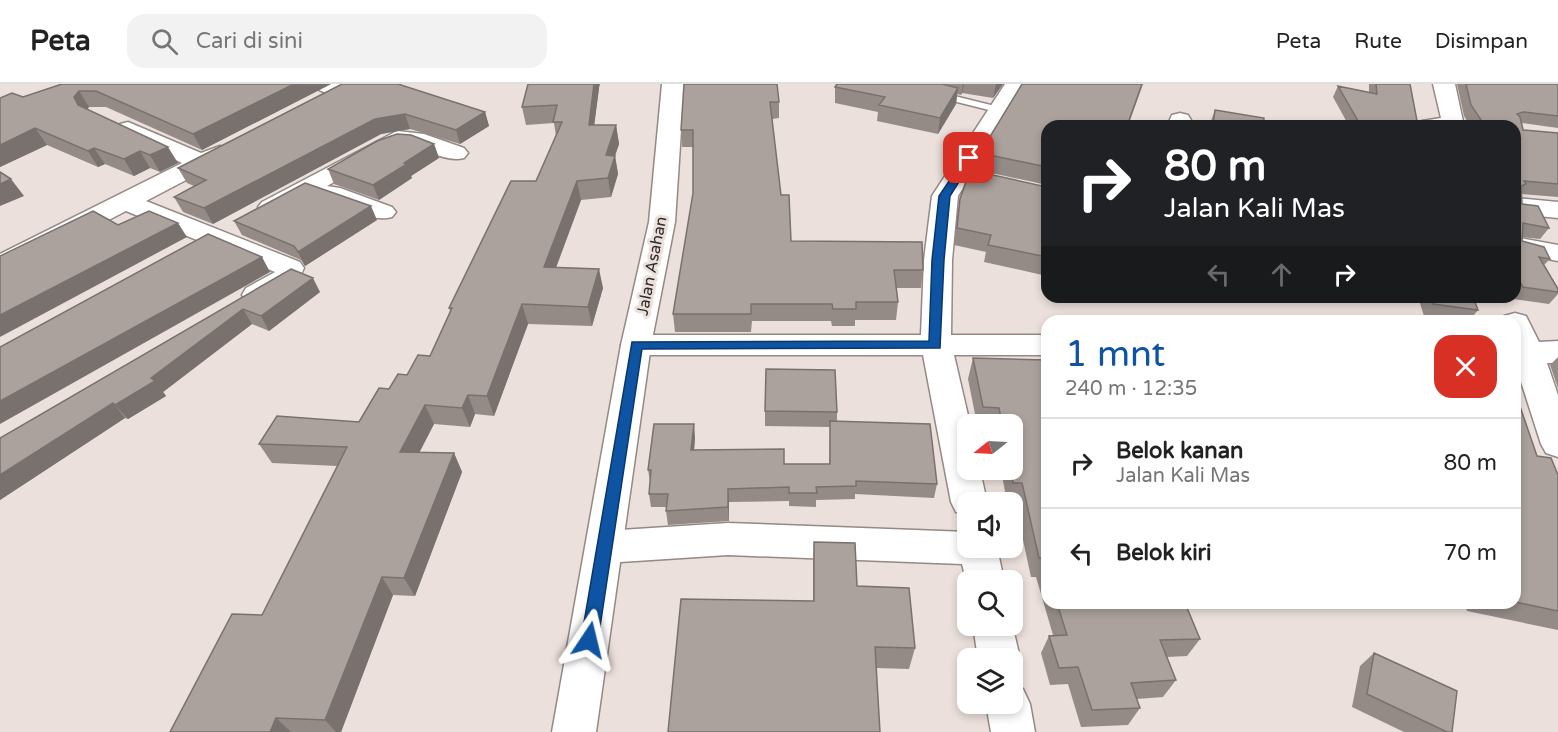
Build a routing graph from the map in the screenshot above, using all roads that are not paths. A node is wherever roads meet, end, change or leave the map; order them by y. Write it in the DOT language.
graph roads {
  1 [pos="673,84"];
  2 [pos="891,84"];
  3 [pos="1016,84"];
  4 [pos="1444,84"];
  5 [pos="338,86"];
  6 [pos="308,107"];
  7 [pos="1001,109"];
  8 [pos="107,119"];
  9 [pos="1461,120"];
  10 [pos="245,141"];
  11 [pos="456,153"];
  12 [pos="203,163"];
  13 [pos="310,185"];
  14 [pos="127,202"];
  15 [pos="1521,207"];
  16 [pos="1558,210"];
  17 [pos="382,212"];
  18 [pos="217,237"];
  19 [pos="1521,246"];
  20 [pos="187,253"];
  21 [pos="1558,253"];
  22 [pos="0,265"];
  23 [pos="235,308"];
  24 [pos="1521,331"];
  25 [pos="636,345"];
  26 [pos="936,345"];
  27 [pos="1041,345"];
  28 [pos="1534,352"];
  29 [pos="1558,444"];
  30 [pos="967,492"];
  31 [pos="605,547"];
  32 [pos="980,559"];
  33 [pos="1010,714"];
  34 [pos="574,732"];
  35 [pos="1013,732"];
  1 -- 25 [label="street, Jalan Asahan"];
  2 -- 7 [label="lane"];
  3 -- 7 [label="street"];
  4 -- 9 [label="street"];
  5 -- 6 [label="street"];
  7 -- 26 [label="street"];
  8 -- 12 [label="street"];
  10 -- 12 [label="street"];
  11 -- 13 [label="street"];
  12 -- 14 [label="street"];
  13 -- 17 [label="street"];
  13 -- 18 [label="street"];
  14 -- 18 [label="street"];
  14 -- 22 [label="street"];
  15 -- 16 [label="street"];
  18 -- 20 [label="street"];
  18 -- 23 [label="street"];
  19 -- 21 [label="street"];
  24 -- 28 [label="street"];
  25 -- 26 [label="street"];
  25 -- 31 [label="street, Jalan Asahan"];
  26 -- 27 [label="street"];
  26 -- 30 [label="street"];
  28 -- 29 [label="street"];
  31 -- 32 [label="street"];
  31 -- 34 [label="street, Jalan Asahan"];
  33 -- 35 [label="street"];
}
